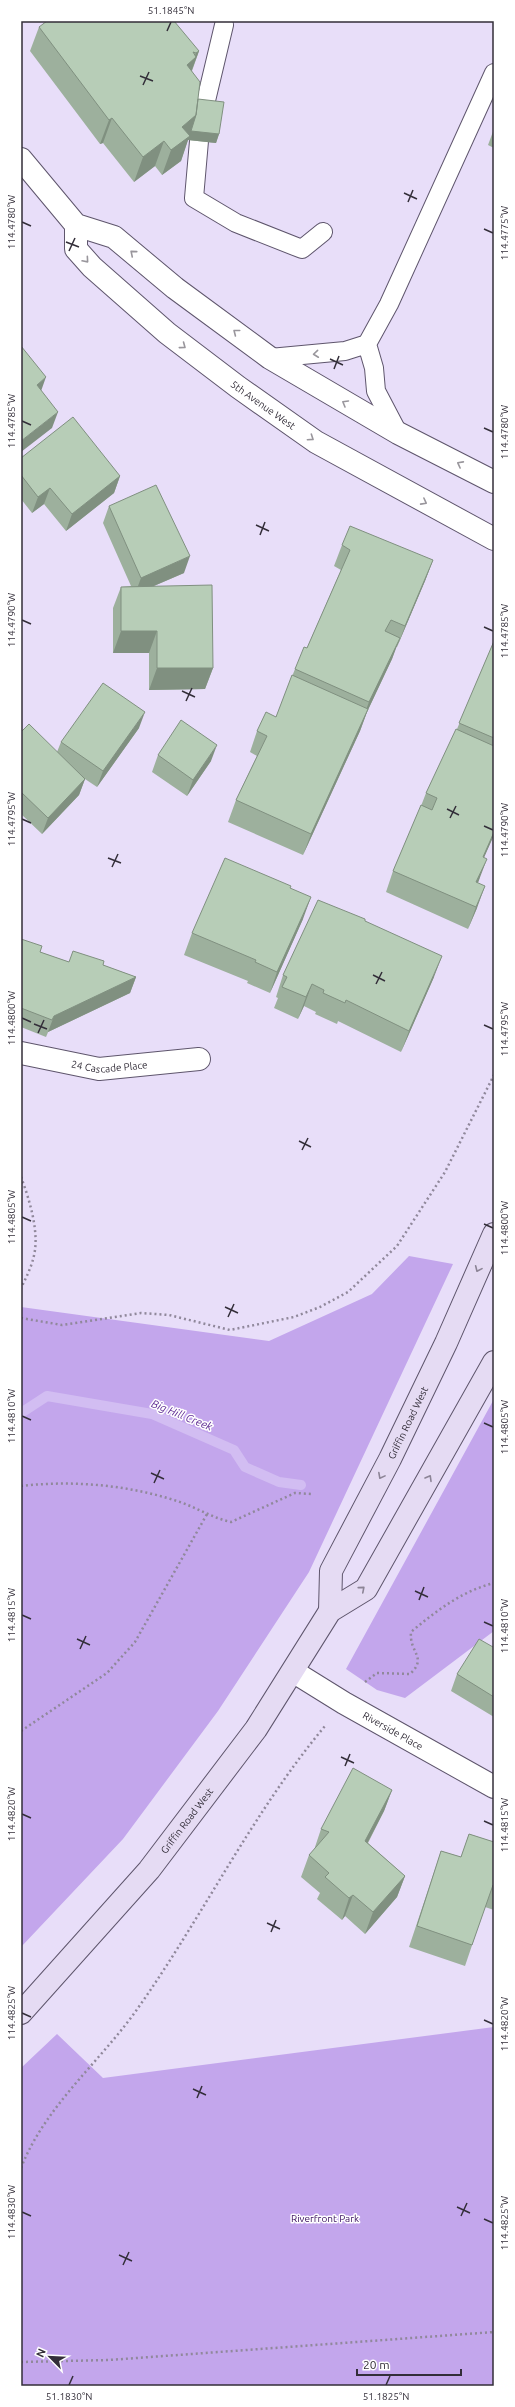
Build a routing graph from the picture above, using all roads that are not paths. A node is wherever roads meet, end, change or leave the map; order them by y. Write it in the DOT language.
graph roads {
  1 [pos="224,25"];
  2 [pos="494,73"];
  3 [pos="204,109"];
  4 [pos="199,141"];
  5 [pos="21,159"];
  6 [pos="76,225"];
  7 [pos="323,232"];
  8 [pos="367,344"];
  9 [pos="270,358"];
  10 [pos="398,433"];
  11 [pos="494,482"];
  12 [pos="494,539"];
  13 [pos="21,1053"];
  14 [pos="199,1059"];
  15 [pos="494,1234"];
  16 [pos="494,1362"];
  17 [pos="330,1611"];
  18 [pos="294,1672"];
  19 [pos="494,1787"];
  20 [pos="21,2013"];
  1 -- 3 [label="lane"];
  2 -- 8 [label="lane"];
  4 -- 7 [label="lane"];
  5 -- 6 [label="street"];
  9 -- 6 [label="street, one-way"];
  6 -- 12 [label="street, 5th Avenue West, one-way"];
  8 -- 9 [label="lane, one-way"];
  8 -- 10 [label="lane"];
  10 -- 9 [label="street, one-way"];
  11 -- 10 [label="street, one-way"];
  13 -- 14 [label="street, 24 Cascade Place"];
  15 -- 17 [label="main road, Griffin Road West, one-way"];
  17 -- 16 [label="main road, Griffin Road West, one-way"];
  17 -- 18 [label="main road, Griffin Road West"];
  18 -- 19 [label="street, Riverside Place"];
  18 -- 20 [label="main road, Griffin Road West"];
}
